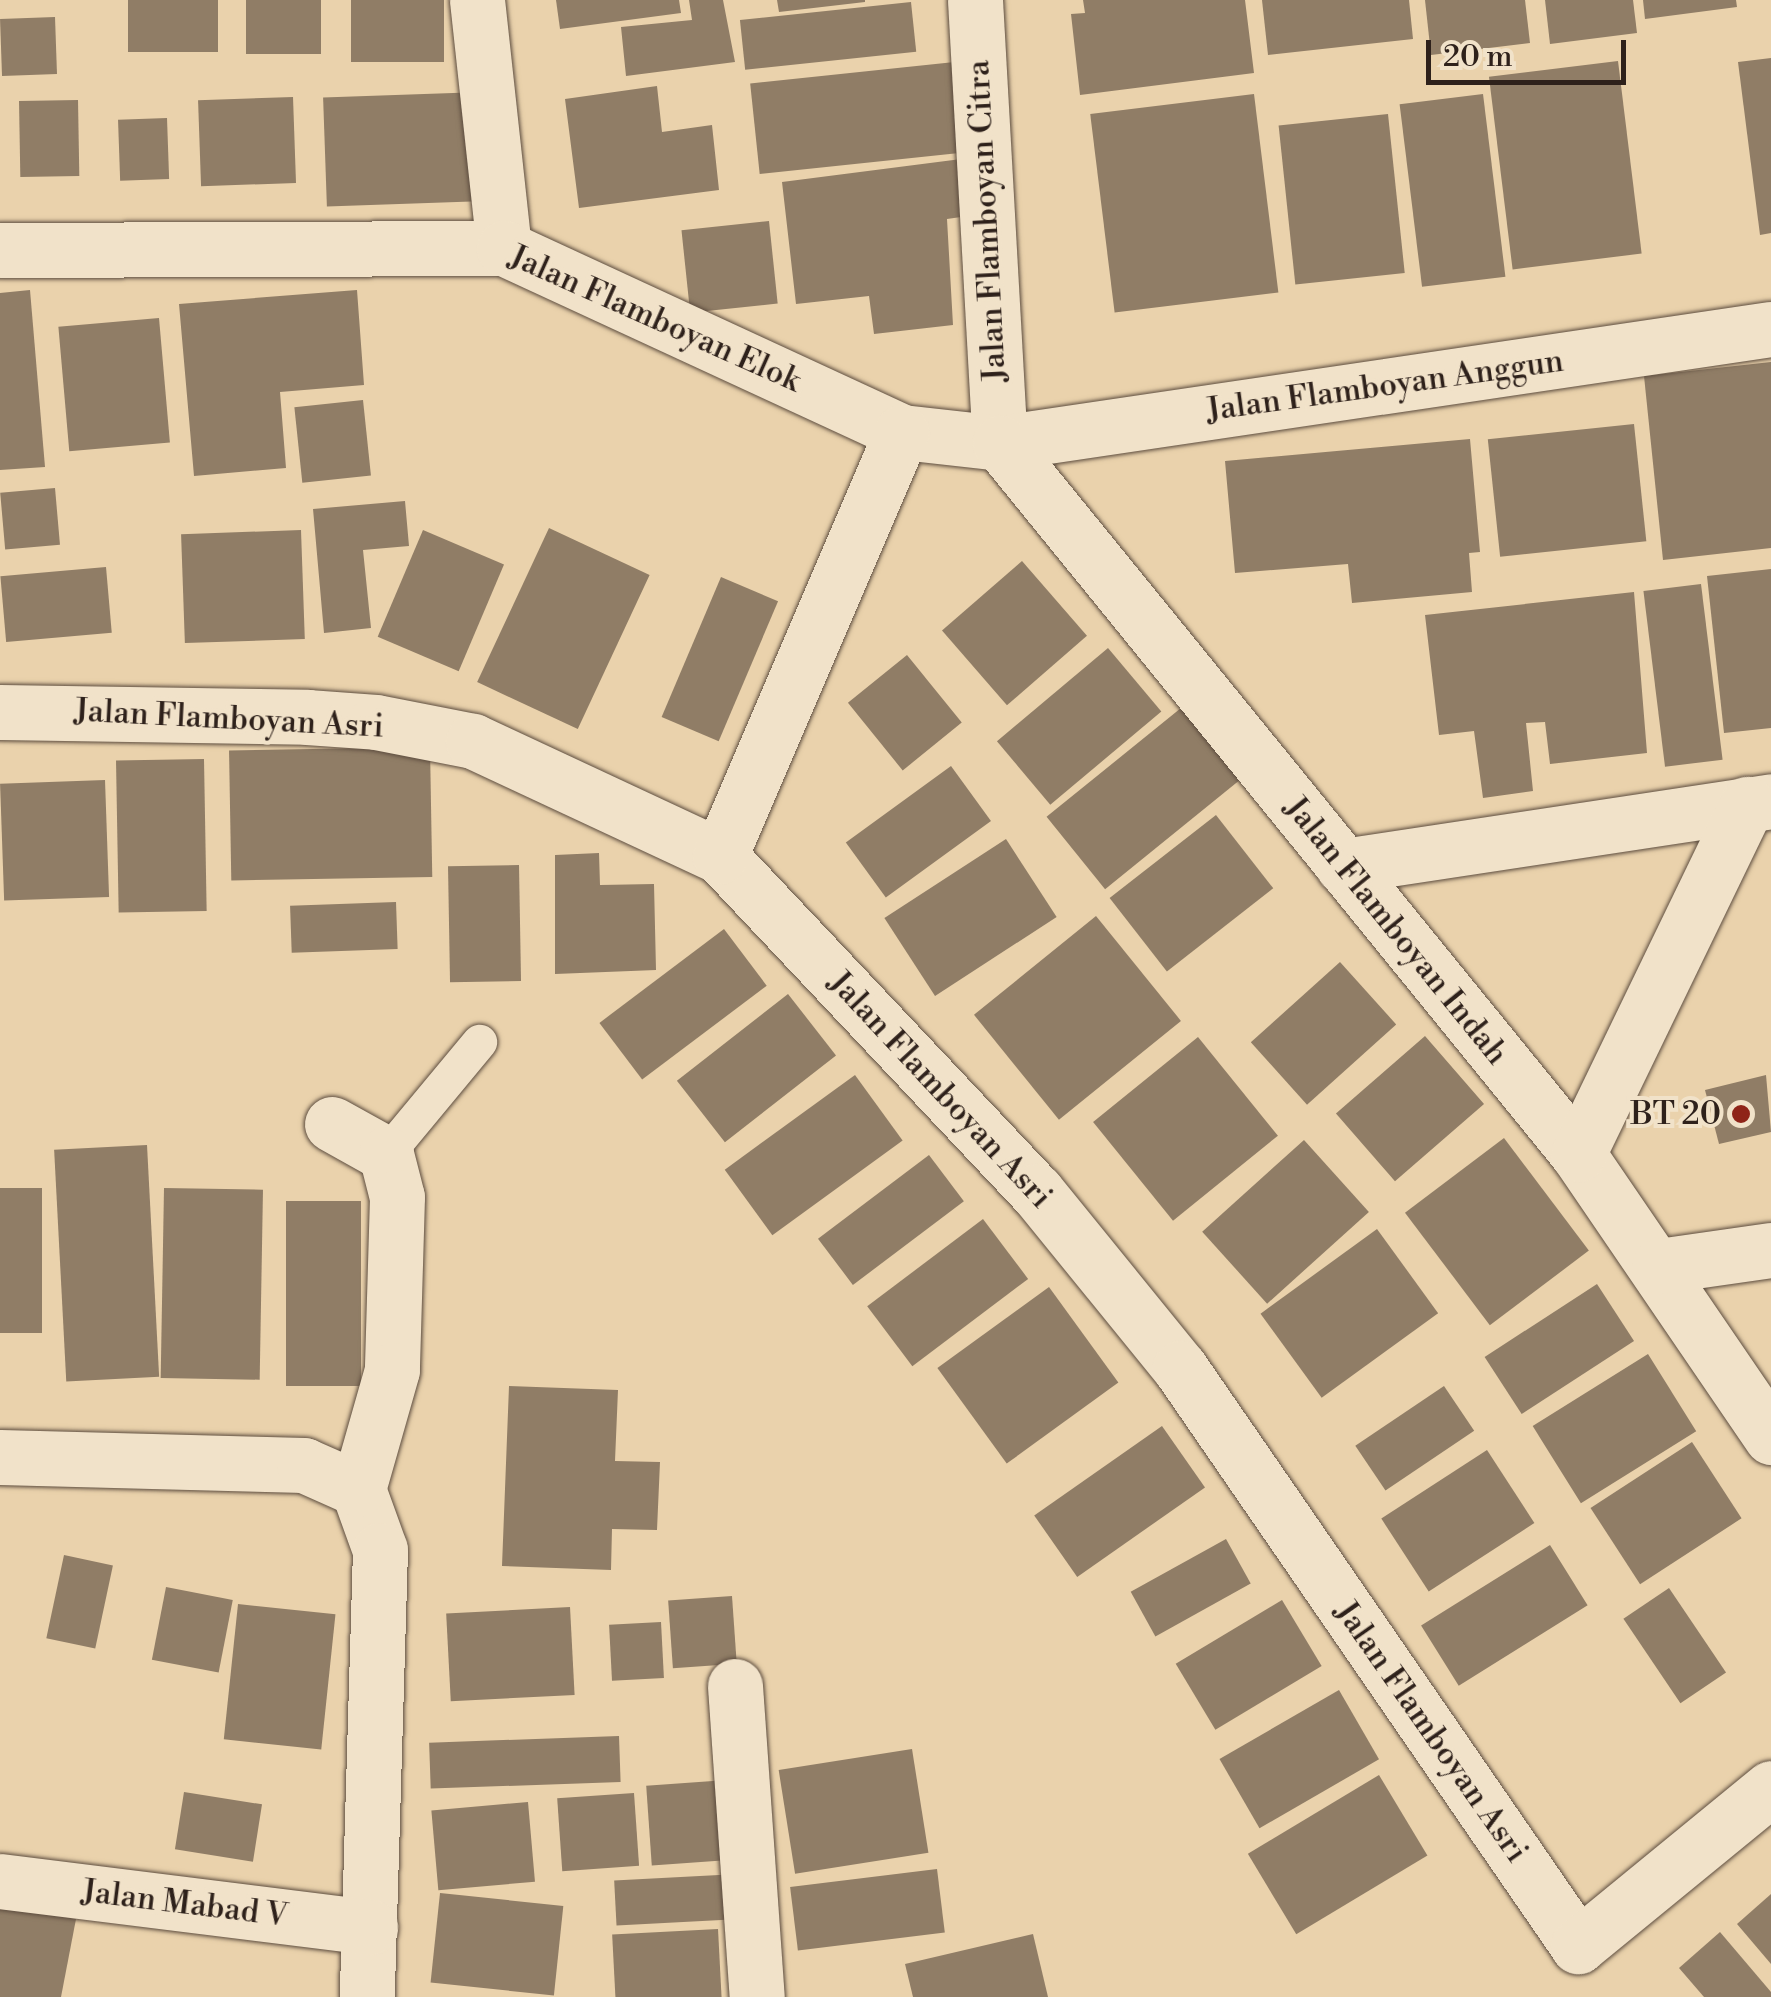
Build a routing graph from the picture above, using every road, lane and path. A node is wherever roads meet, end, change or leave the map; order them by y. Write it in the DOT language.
graph roads {
  1 [pos="476,0"];
  2 [pos="975,0"];
  3 [pos="504,248"];
  4 [pos="0,250"];
  5 [pos="1771,329"];
  6 [pos="902,432"];
  7 [pos="1000,443"];
  8 [pos="0,712"];
  9 [pos="1759,802"];
  10 [pos="720,856"];
  11 [pos="1343,866"];
  12 [pos="479,1042"];
  13 [pos="332,1124"];
  14 [pos="386,1154"];
  15 [pos="1578,1154"];
  16 [pos="1771,1250"];
  17 [pos="1659,1266"];
  18 [pos="1771,1437"];
  19 [pos="0,1456"];
  20 [pos="358,1489"];
  21 [pos="735,1686"];
  22 [pos="1771,1788"];
  23 [pos="0,1881"];
  24 [pos="370,1927"];
  25 [pos="367,1997"];
  26 [pos="757,1997"];
  1 -- 3 [label="street"];
  2 -- 7 [label="street, Jalan Flamboyan Citra"];
  3 -- 4 [label="street, Jalan Flamboyan Elok"];
  3 -- 6 [label="street, Jalan Flamboyan Elok"];
  5 -- 7 [label="street, Jalan Flamboyan Anggun"];
  6 -- 7 [label="street, Jalan Flamboyan Elok"];
  6 -- 10 [label="street"];
  7 -- 11 [label="street, Jalan Flamboyan Indah"];
  8 -- 10 [label="street, Jalan Flamboyan Asri"];
  9 -- 11 [label="street"];
  9 -- 15 [label="street"];
  10 -- 22 [label="street, Jalan Flamboyan Asri"];
  11 -- 15 [label="street, Jalan Flamboyan Indah"];
  12 -- 14 [label="lane"];
  13 -- 14 [label="street"];
  14 -- 20 [label="street"];
  15 -- 17 [label="street, Jalan Flamboyan Indah"];
  16 -- 17 [label="street"];
  17 -- 18 [label="street, Jalan Flamboyan Indah"];
  19 -- 20 [label="street"];
  20 -- 24 [label="street"];
  21 -- 26 [label="street"];
  23 -- 24 [label="street, Jalan Mabad V"];
  24 -- 25 [label="street"];
}
